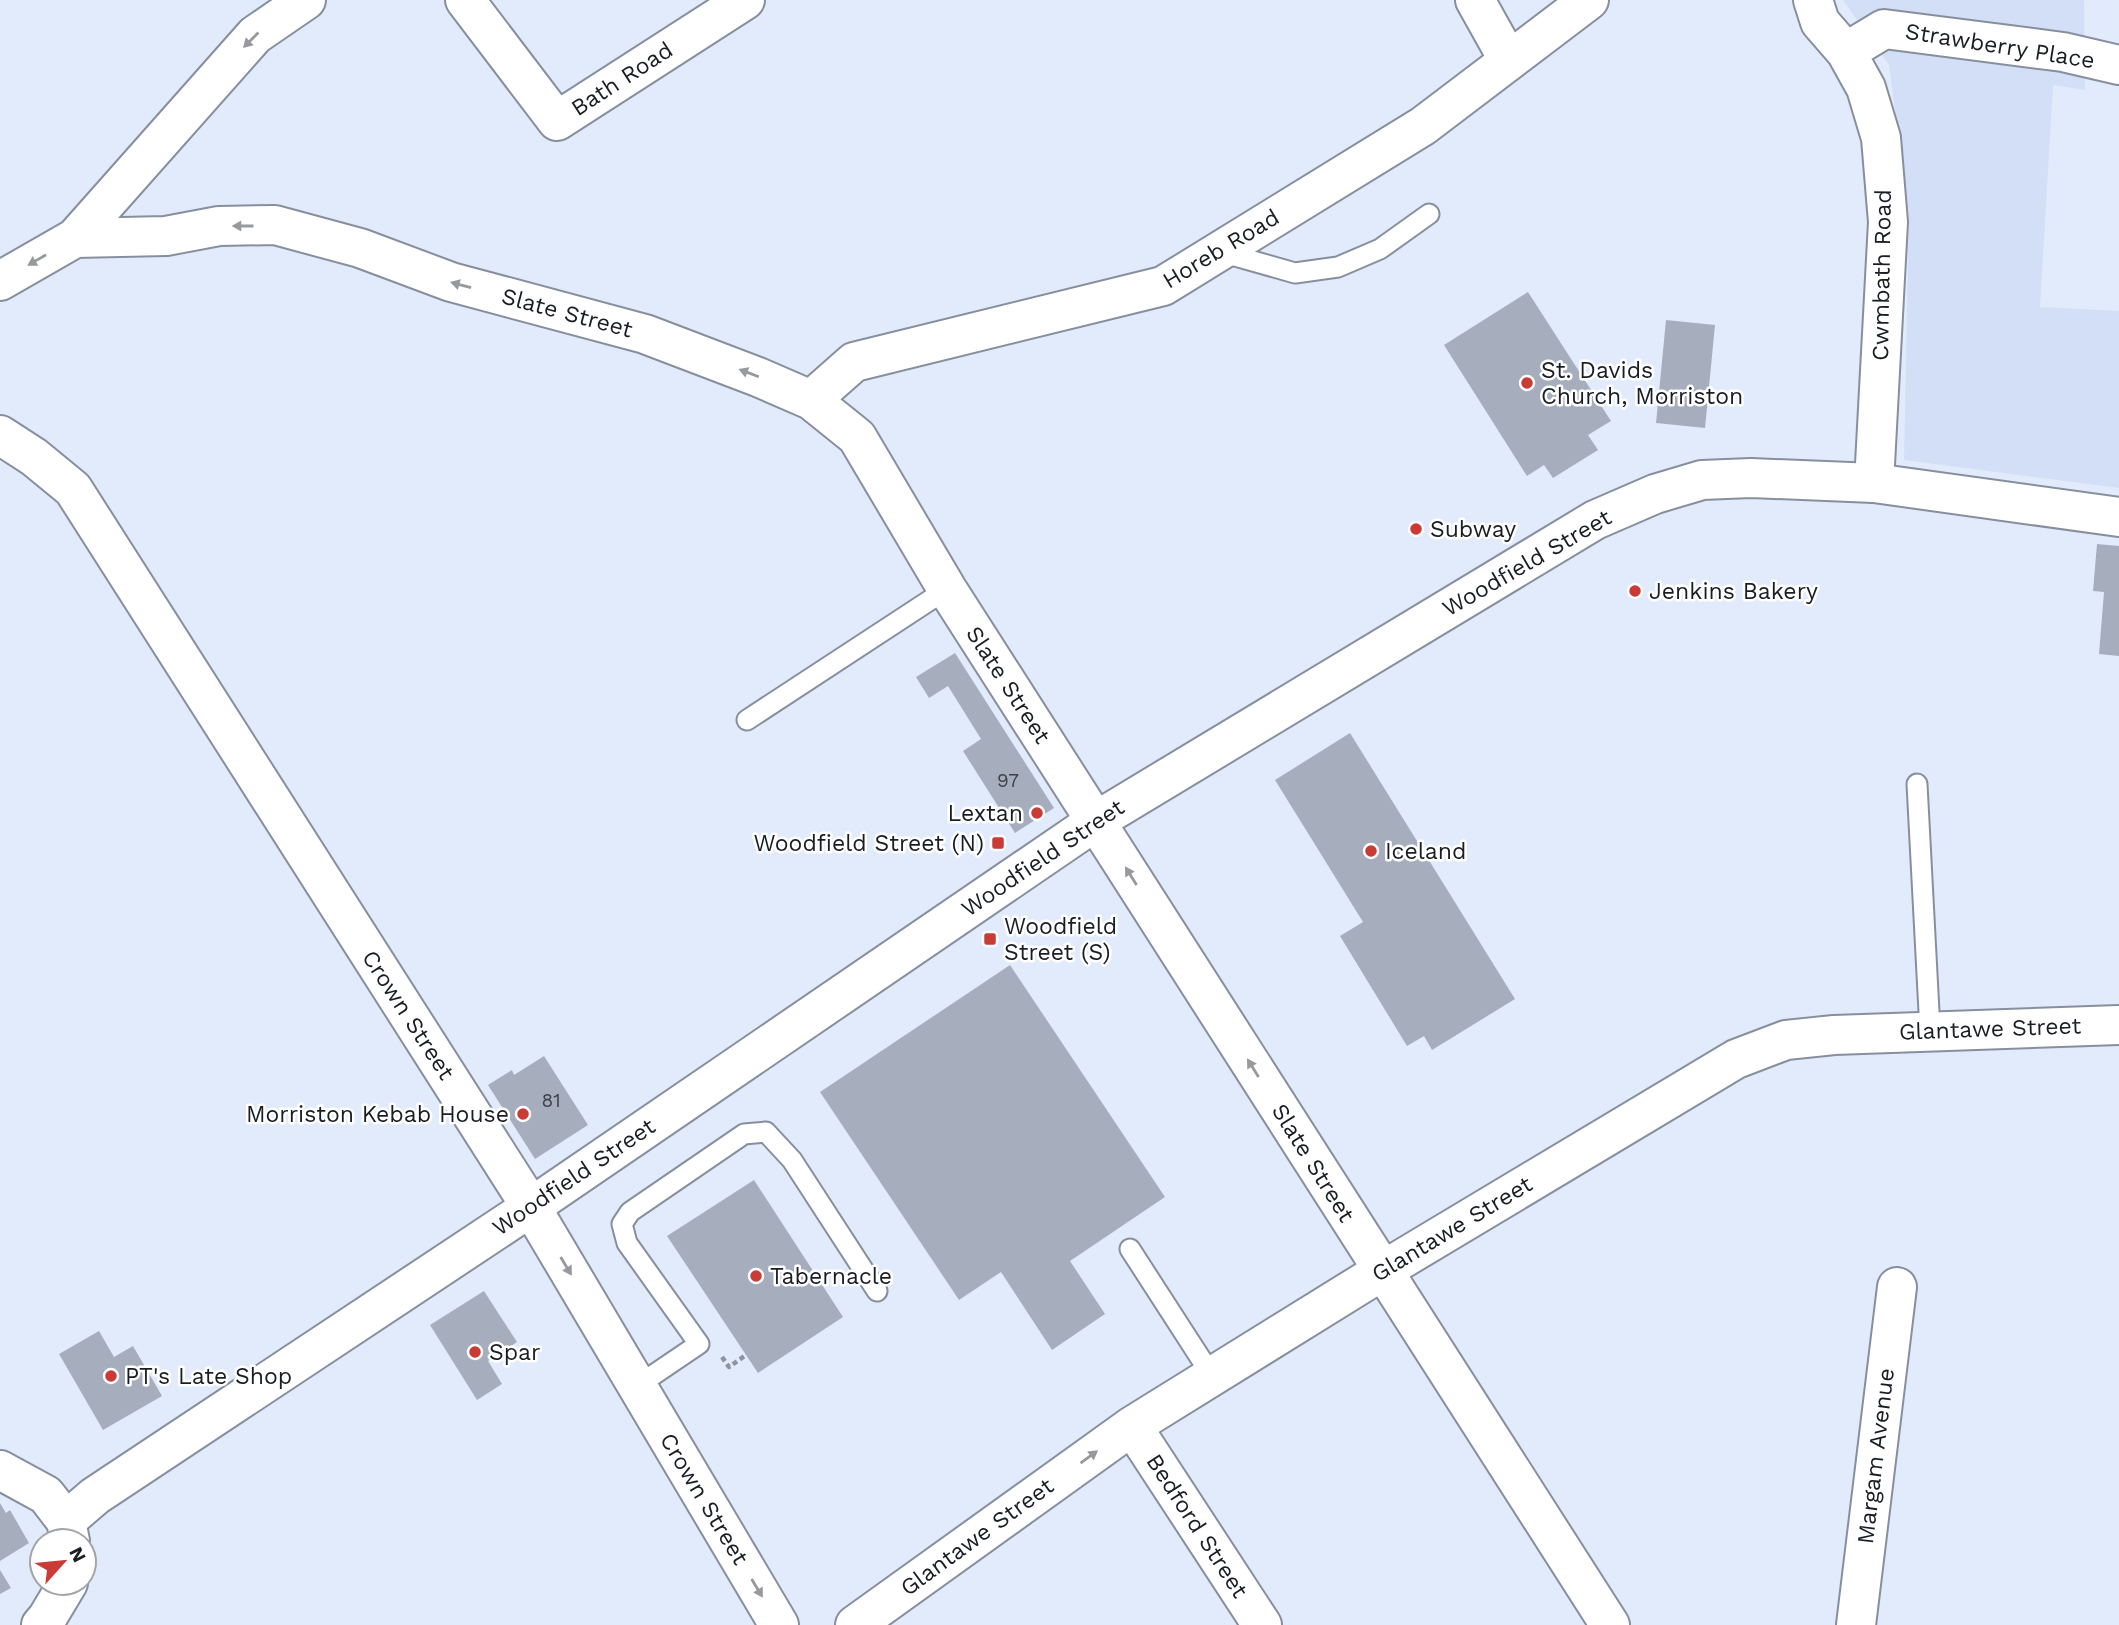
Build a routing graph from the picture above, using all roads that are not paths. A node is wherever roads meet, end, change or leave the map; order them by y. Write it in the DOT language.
graph roads {
  1 [pos="306,0"];
  2 [pos="465,0"];
  3 [pos="745,0"];
  4 [pos="1475,0"];
  5 [pos="1590,0"];
  6 [pos="1813,0"];
  7 [pos="1846,52"];
  8 [pos="1508,61"];
  9 [pos="2119,65"];
  10 [pos="1429,214"];
  11 [pos="75,238"];
  12 [pos="1220,251"];
  13 [pos="0,281"];
  14 [pos="811,401"];
  15 [pos="0,435"];
  16 [pos="17,461"];
  17 [pos="1874,484"];
  18 [pos="2119,517"];
  19 [pos="947,589"];
  20 [pos="747,720"];
  21 [pos="1917,784"];
  22 [pos="1096,821"];
  23 [pos="2119,1025"];
  24 [pos="1930,1031"];
  25 [pos="531,1207"];
  26 [pos="1130,1249"];
  27 [pos="1382,1270"];
  28 [pos="1897,1287"];
  29 [pos="877,1291"];
  30 [pos="1212,1376"];
  31 [pos="637,1386"];
  32 [pos="1132,1426"];
  33 [pos="0,1470"];
  34 [pos="66,1527"];
  35 [pos="71,1527"];
  36 [pos="59,1597"];
  37 [pos="41,1625"];
  38 [pos="779,1625"];
  39 [pos="855,1625"];
  40 [pos="1262,1625"];
  41 [pos="1610,1625"];
  42 [pos="1856,1625"];
  1 -- 11 [label="street, one-way"];
  2 -- 3 [label="street, Bath Road"];
  4 -- 8 [label="street"];
  5 -- 8 [label="street, Horeb Road"];
  6 -- 7 [label="street, Cwmbath Road"];
  7 -- 9 [label="street, Strawberry Place"];
  7 -- 17 [label="street, Cwmbath Road"];
  8 -- 12 [label="street, Horeb Road"];
  10 -- 12 [label="lane"];
  11 -- 13 [label="street, one-way"];
  14 -- 11 [label="street, Slate Street, one-way"];
  12 -- 14 [label="street, Horeb Road"];
  14 -- 19 [label="street, Slate Street"];
  15 -- 16 [label="street, Crown Street"];
  16 -- 25 [label="street, Crown Street"];
  17 -- 18 [label="street, Woodfield Street"];
  17 -- 22 [label="street, Woodfield Street"];
  19 -- 20 [label="lane"];
  19 -- 22 [label="street, Slate Street"];
  21 -- 24 [label="lane"];
  22 -- 25 [label="street, Woodfield Street"];
  27 -- 22 [label="street, Slate Street, one-way"];
  23 -- 24 [label="street, Glantawe Street"];
  24 -- 27 [label="street, Glantawe Street"];
  25 -- 31 [label="street, Crown Street, one-way"];
  25 -- 35 [label="street, Woodfield Street"];
  26 -- 30 [label="lane"];
  27 -- 30 [label="street, Glantawe Street"];
  27 -- 41 [label="street, Slate Street"];
  28 -- 42 [label="street, Margam Avenue"];
  29 -- 31 [label="lane"];
  30 -- 32 [label="street, Glantawe Street"];
  31 -- 38 [label="street, Crown Street, one-way"];
  39 -- 32 [label="street, Glantawe Street, one-way"];
  32 -- 40 [label="street, Bedford Street"];
  33 -- 34 [label="street"];
  36 -- 37 [label="street"];
}
